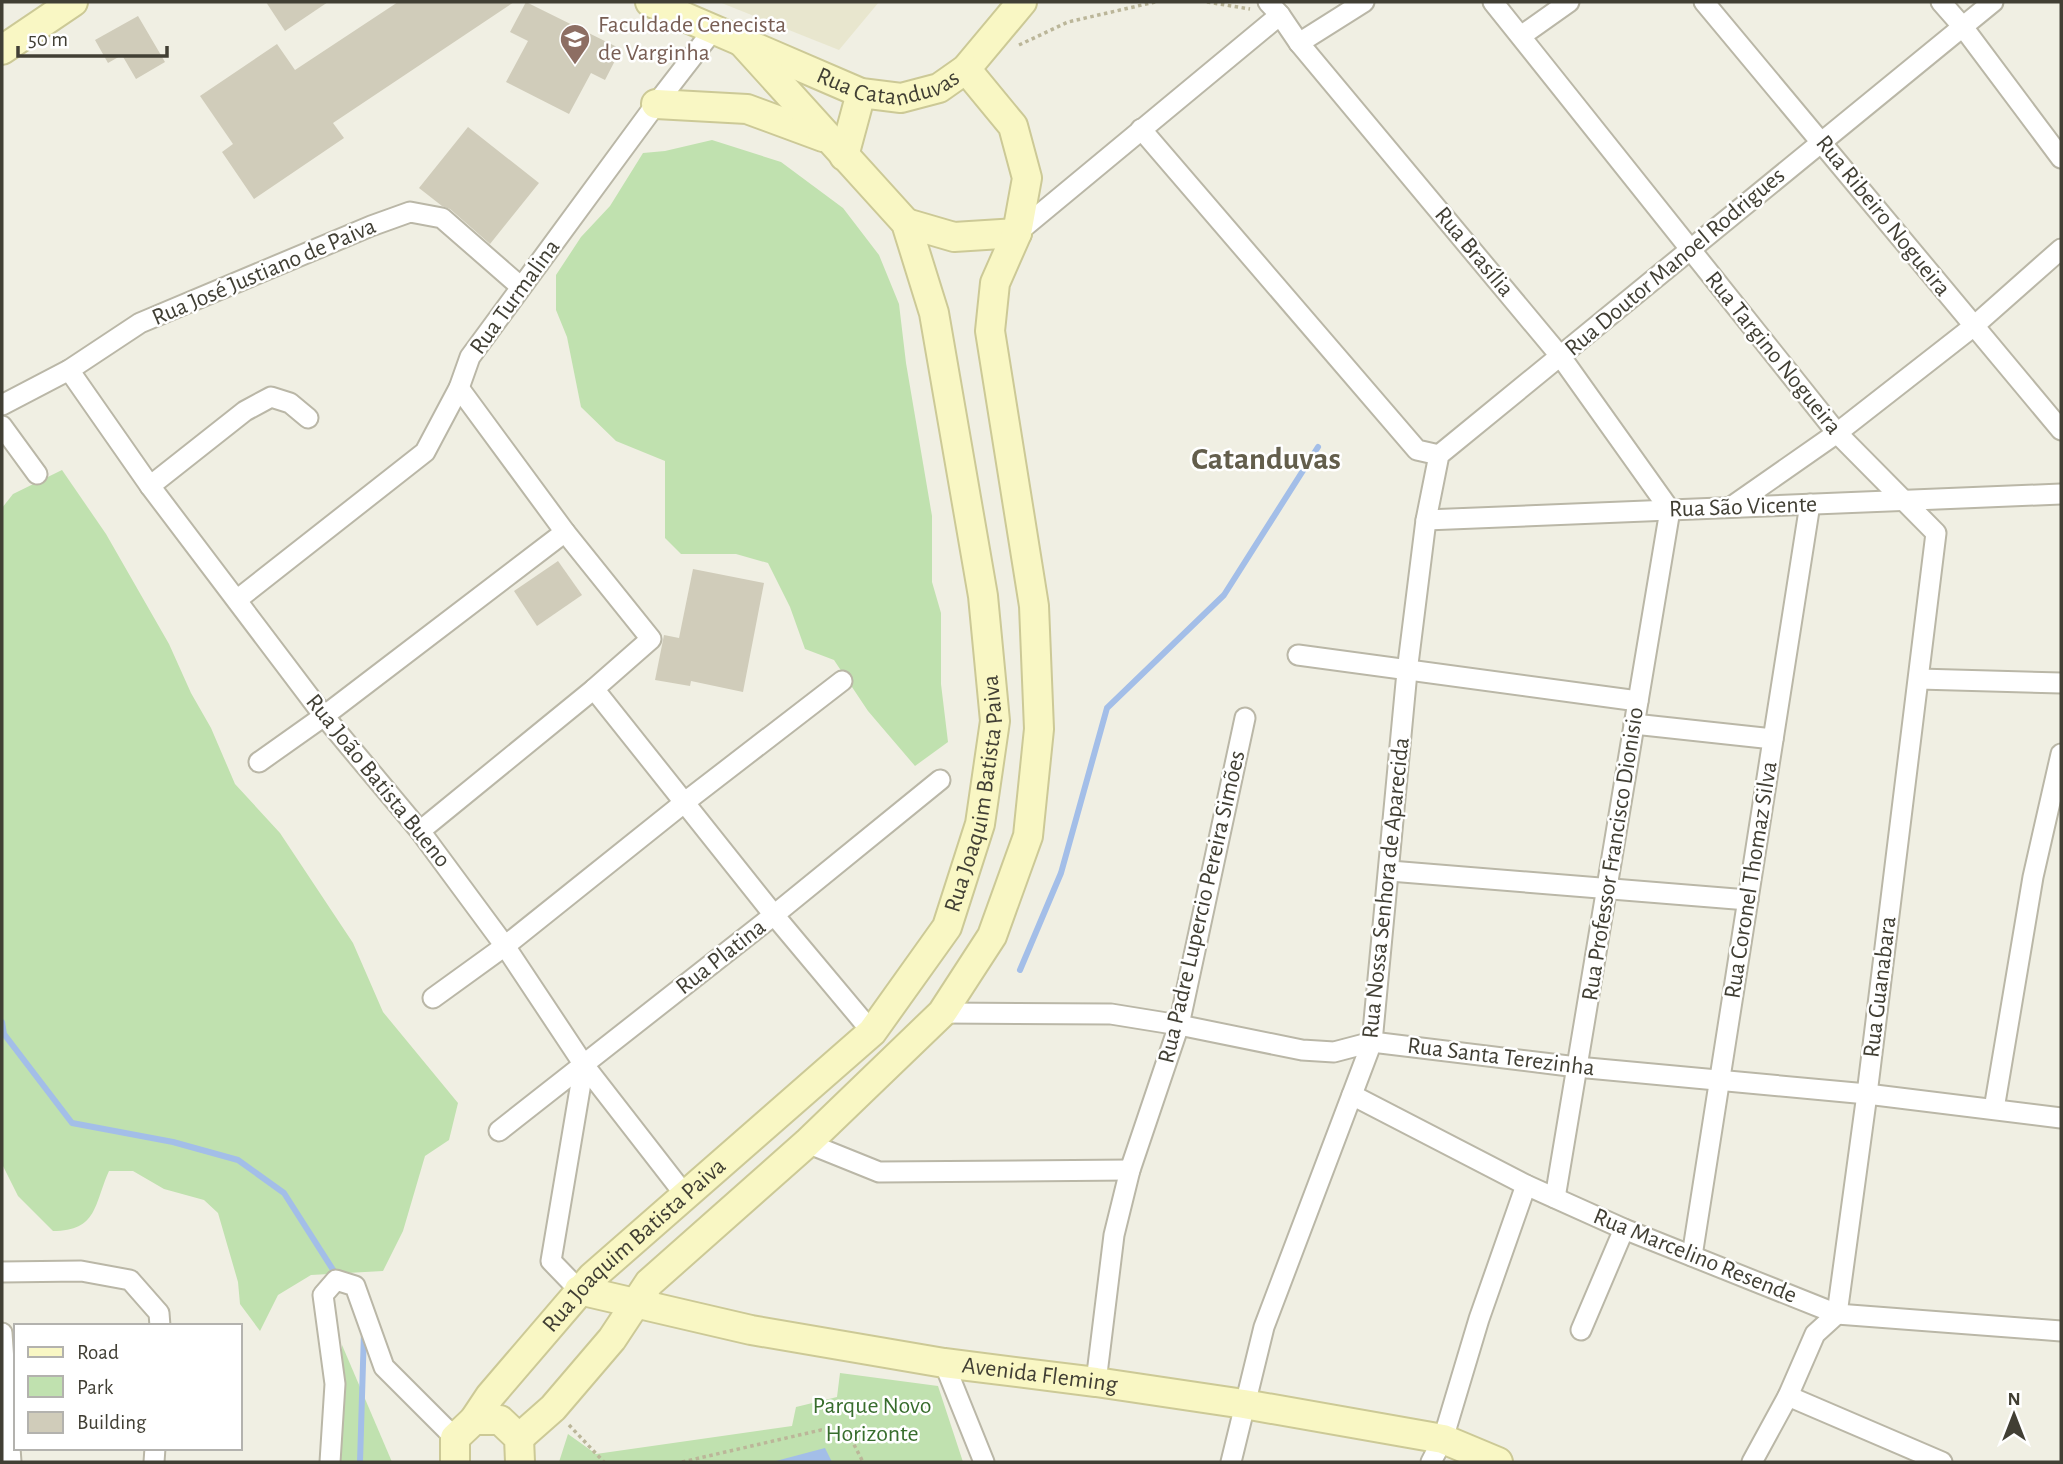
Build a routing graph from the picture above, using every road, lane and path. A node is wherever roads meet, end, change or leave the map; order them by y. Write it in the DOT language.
graph roads {
  1 [pos="73,2"];
  2 [pos="650,2"];
  3 [pos="1022,2"];
  4 [pos="1154,2"];
  5 [pos="1207,2"];
  6 [pos="1364,2"];
  7 [pos="1493,2"];
  8 [pos="1569,2"];
  9 [pos="1704,2"];
  10 [pos="1941,2"];
  11 [pos="1993,2"];
  12 [pos="1274,8"];
  13 [pos="1963,27"];
  14 [pos="714,29"];
  15 [pos="1521,36"];
  16 [pos="741,42"];
  17 [pos="1299,43"];
  18 [pos="1011,48"];
  19 [pos="2,50"];
  20 [pos="966,69"];
  21 [pos="861,93"];
  22 [pos="656,104"];
  23 [pos="1141,129"];
  24 [pos="1821,141"];
  25 [pos="836,148"];
  26 [pos="2061,158"];
  27 [pos="906,223"];
  28 [pos="1017,233"];
  29 [pos="1689,249"];
  30 [pos="2061,249"];
  31 [pos="521,287"];
  32 [pos="1973,326"];
  33 [pos="1561,356"];
  34 [pos="69,370"];
  35 [pos="458,388"];
  36 [pos="2,405"];
  37 [pos="308,418"];
  38 [pos="2,426"];
  39 [pos="2061,429"];
  40 [pos="1837,433"];
  41 [pos="1439,455"];
  42 [pos="37,474"];
  43 [pos="150,486"];
  44 [pos="2061,494"];
  45 [pos="1904,500"];
  46 [pos="1810,504"];
  47 [pos="1730,507"];
  48 [pos="1670,510"];
  49 [pos="1426,520"];
  50 [pos="565,532"];
  51 [pos="238,599"];
  52 [pos="1298,656"];
  53 [pos="1407,672"];
  54 [pos="1919,679"];
  55 [pos="842,681"];
  56 [pos="2061,683"];
  57 [pos="594,689"];
  58 [pos="1638,701"];
  59 [pos="324,716"];
  60 [pos="1245,718"];
  61 [pos="1634,724"];
  62 [pos="1773,739"];
  63 [pos="2061,754"];
  64 [pos="259,762"];
  65 [pos="940,780"];
  66 [pos="685,802"];
  67 [pos="420,831"];
  68 [pos="1390,871"];
  69 [pos="1607,889"];
  70 [pos="1748,900"];
  71 [pos="774,915"];
  72 [pos="505,946"];
  73 [pos="433,998"];
  74 [pos="942,1013"];
  75 [pos="1180,1025"];
  76 [pos="872,1032"];
  77 [pos="1373,1042"];
  78 [pos="584,1065"];
  79 [pos="1577,1067"];
  80 [pos="1720,1080"];
  81 [pos="1867,1094"];
  82 [pos="1352,1095"];
  83 [pos="1994,1109"];
  84 [pos="2061,1118"];
  85 [pos="499,1132"];
  86 [pos="807,1143"];
  87 [pos="1130,1170"];
  88 [pos="1526,1185"];
  89 [pos="685,1195"];
  90 [pos="1555,1198"];
  91 [pos="1623,1229"];
  92 [pos="1692,1256"];
  93 [pos="2,1272"];
  94 [pos="579,1290"];
  95 [pos="636,1305"];
  96 [pos="1837,1314"];
  97 [pos="160,1324"];
  98 [pos="1581,1330"];
  99 [pos="2061,1331"];
  100 [pos="2,1333"];
  101 [pos="944,1363"];
  102 [pos="1096,1382"];
  103 [pos="1788,1396"];
  104 [pos="1244,1404"];
  105 [pos="553,1408"];
  106 [pos="462,1440"];
  107 [pos="520,1450"];
  108 [pos="1437,1450"];
  109 [pos="11,1462"];
  110 [pos="330,1462"];
  111 [pos="604,1462"];
  112 [pos="682,1462"];
  113 [pos="863,1462"];
  114 [pos="984,1462"];
  115 [pos="1231,1462"];
  116 [pos="1498,1462"];
  117 [pos="1752,1462"];
  118 [pos="1942,1462"];
  1 -- 19 [label="main road"];
  2 -- 14 [label="main road, Rua Catanduvas"];
  3 -- 20 [label="main road, Rua Catanduvas"];
  4 -- 18 [label="path"];
  5 -- 12 [label="path"];
  6 -- 17 [label="street"];
  7 -- 15 [label="street, Rua Targino Nogueira"];
  8 -- 15 [label="street"];
  9 -- 24 [label="street, Rua Ribeiro Nogueira"];
  10 -- 13 [label="street"];
  11 -- 13 [label="street, Rua Doutor Manoel Rodrigues"];
  12 -- 17 [label="street, Rua Brasília"];
  12 -- 23 [label="street"];
  13 -- 24 [label="street, Rua Doutor Manoel Rodrigues"];
  13 -- 26 [label="street"];
  14 -- 16 [label="main road, Rua Catanduvas"];
  14 -- 22 [label="street, Rua Turmalina"];
  15 -- 29 [label="street, Rua Targino Nogueira"];
  16 -- 21 [label="main road, Rua Catanduvas"];
  16 -- 25 [label="main road, Rua Joaquim Batista Paiva"];
  17 -- 33 [label="street, Rua Brasília"];
  20 -- 21 [label="main road, Rua Catanduvas"];
  20 -- 28 [label="main road, Rua Joaquim Batista Paiva"];
  21 -- 25 [label="main road"];
  22 -- 25 [label="main road"];
  22 -- 31 [label="street, Rua Turmalina"];
  23 -- 28 [label="street"];
  23 -- 41 [label="street"];
  24 -- 29 [label="street, Rua Doutor Manoel Rodrigues"];
  24 -- 32 [label="street, Rua Ribeiro Nogueira"];
  25 -- 27 [label="main road, Rua Joaquim Batista Paiva"];
  27 -- 28 [label="main road"];
  27 -- 76 [label="main road, Rua Joaquim Batista Paiva"];
  28 -- 74 [label="main road, Rua Joaquim Batista Paiva"];
  29 -- 33 [label="street, Rua Doutor Manoel Rodrigues"];
  29 -- 40 [label="street, Rua Targino Nogueira"];
  30 -- 32 [label="street"];
  31 -- 34 [label="street, Rua José Justiano de Paiva"];
  31 -- 35 [label="street, Rua Turmalina"];
  32 -- 39 [label="street, Rua Ribeiro Nogueira"];
  32 -- 40 [label="street"];
  33 -- 41 [label="street, Rua Doutor Manoel Rodrigues"];
  33 -- 48 [label="street, Rua Brasília"];
  34 -- 36 [label="street, Rua José Justiano de Paiva"];
  34 -- 43 [label="street, Rua João Batista Bueno"];
  35 -- 50 [label="street"];
  35 -- 51 [label="street, Rua Turmalina"];
  37 -- 43 [label="street"];
  38 -- 42 [label="street"];
  40 -- 45 [label="street, Rua Targino Nogueira"];
  40 -- 47 [label="street"];
  41 -- 49 [label="street"];
  43 -- 51 [label="street, Rua João Batista Bueno"];
  44 -- 45 [label="street, Rua São Vicente"];
  45 -- 46 [label="street, Rua São Vicente"];
  45 -- 54 [label="street, Rua Guanabara"];
  46 -- 47 [label="street, Rua São Vicente"];
  46 -- 62 [label="street, Rua Coronel Thomaz Silva"];
  47 -- 48 [label="street, Rua São Vicente"];
  48 -- 49 [label="street, Rua São Vicente"];
  48 -- 58 [label="street, Rua Professor Francisco Dionisio"];
  49 -- 53 [label="street, Rua Nossa Senhora de Aparecida"];
  50 -- 57 [label="street"];
  50 -- 59 [label="street"];
  51 -- 59 [label="street, Rua João Batista Bueno"];
  52 -- 53 [label="street"];
  53 -- 58 [label="street"];
  53 -- 68 [label="street, Rua Nossa Senhora de Aparecida"];
  54 -- 56 [label="street"];
  54 -- 81 [label="street, Rua Guanabara"];
  55 -- 66 [label="street"];
  57 -- 66 [label="street"];
  57 -- 67 [label="street"];
  58 -- 61 [label="street, Rua Professor Francisco Dionisio"];
  59 -- 64 [label="street"];
  59 -- 67 [label="street, Rua João Batista Bueno"];
  60 -- 75 [label="street, Rua Padre Lupercio Pereira Simões"];
  61 -- 62 [label="street"];
  61 -- 69 [label="street, Rua Professor Francisco Dionisio"];
  62 -- 70 [label="street, Rua Coronel Thomaz Silva"];
  63 -- 83 [label="street"];
  65 -- 71 [label="street, Rua Platina"];
  66 -- 71 [label="street"];
  66 -- 72 [label="street"];
  67 -- 72 [label="street, Rua João Batista Bueno"];
  68 -- 69 [label="street"];
  68 -- 77 [label="street, Rua Nossa Senhora de Aparecida"];
  69 -- 70 [label="street"];
  69 -- 79 [label="street, Rua Professor Francisco Dionisio"];
  70 -- 80 [label="street, Rua Coronel Thomaz Silva"];
  71 -- 76 [label="street"];
  71 -- 78 [label="street, Rua Platina"];
  72 -- 73 [label="street"];
  72 -- 78 [label="street, Rua João Batista Bueno"];
  74 -- 75 [label="street, Rua Santa Terezinha"];
  74 -- 86 [label="main road, Rua Joaquim Batista Paiva"];
  75 -- 77 [label="street, Rua Santa Terezinha"];
  75 -- 87 [label="street, Rua Padre Lupercio Pereira Simões"];
  76 -- 89 [label="main road, Rua Joaquim Batista Paiva"];
  77 -- 79 [label="street, Rua Santa Terezinha"];
  77 -- 82 [label="street, Rua Nossa Senhora de Aparecida"];
  78 -- 85 [label="street, Rua Platina"];
  78 -- 89 [label="street, Rua João Batista Bueno"];
  78 -- 94 [label="street"];
  79 -- 80 [label="street, Rua Santa Terezinha"];
  79 -- 90 [label="street, Rua Professor Francisco Dionisio"];
  80 -- 81 [label="street, Rua Santa Terezinha"];
  80 -- 92 [label="street, Rua Coronel Thomaz Silva"];
  81 -- 83 [label="street, Rua Santa Terezinha"];
  81 -- 96 [label="street, Rua Guanabara"];
  82 -- 88 [label="street, Rua Marcelino Resende"];
  82 -- 104 [label="street, Rua Nossa Senhora de Aparecida"];
  83 -- 84 [label="street, Rua Santa Terezinha"];
  86 -- 87 [label="street"];
  86 -- 95 [label="main road, Rua Joaquim Batista Paiva"];
  87 -- 102 [label="street, Rua Padre Lupercio Pereira Simões"];
  88 -- 90 [label="street, Rua Marcelino Resende"];
  88 -- 108 [label="street"];
  89 -- 94 [label="main road, Rua Joaquim Batista Paiva"];
  90 -- 91 [label="street, Rua Marcelino Resende"];
  91 -- 92 [label="street, Rua Marcelino Resende"];
  91 -- 98 [label="street"];
  92 -- 96 [label="street, Rua Marcelino Resende"];
  93 -- 97 [label="street"];
  94 -- 95 [label="main road, Avenida Fleming"];
  94 -- 106 [label="main road, Rua Joaquim Batista Paiva"];
  95 -- 101 [label="main road, Avenida Fleming"];
  95 -- 105 [label="main road, Rua Joaquim Batista Paiva"];
  96 -- 99 [label="street, Rua Marcelino Resende"];
  96 -- 103 [label="street"];
  100 -- 109 [label="street"];
  101 -- 102 [label="main road, Avenida Fleming"];
  101 -- 114 [label="street"];
  102 -- 104 [label="main road, Avenida Fleming"];
  103 -- 117 [label="street"];
  103 -- 118 [label="street"];
  104 -- 108 [label="main road, Avenida Fleming"];
  104 -- 115 [label="street, Rua Nossa Senhora de Aparecida"];
  105 -- 107 [label="main road, Rua Joaquim Batista Paiva"];
  105 -- 111 [label="path"];
  106 -- 107 [label="main road, Rua Joaquim Batista Paiva"];
  106 -- 110 [label="street"];
  108 -- 116 [label="main road, Avenida Fleming"];
  112 -- 113 [label="path"];
}
